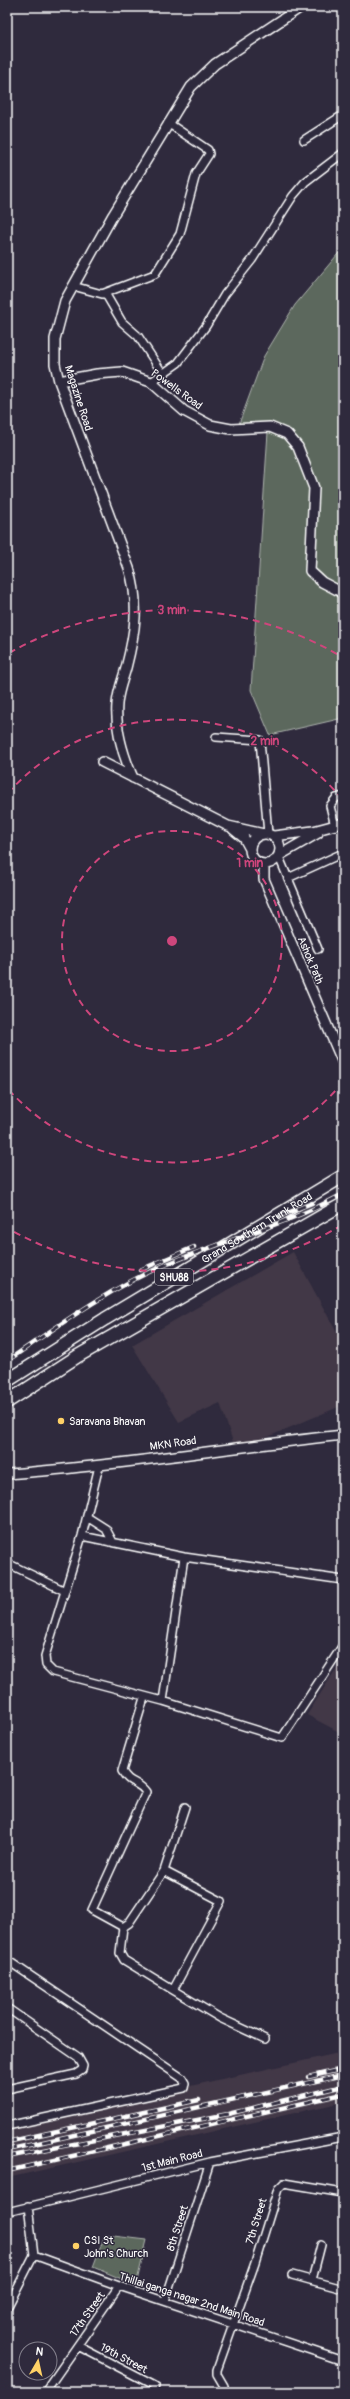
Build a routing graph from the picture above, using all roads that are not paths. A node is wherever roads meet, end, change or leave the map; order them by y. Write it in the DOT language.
graph roads {
  1 [pos="301,7"];
  2 [pos="343,115"];
  3 [pos="168,123"];
  4 [pos="304,140"];
  5 [pos="343,153"];
  6 [pos="73,286"];
  7 [pos="105,294"];
  8 [pos="163,374"];
  9 [pos="59,381"];
  10 [pos="151,382"];
  11 [pos="343,593"];
  12 [pos="216,737"];
  13 [pos="102,762"];
  14 [pos="133,778"];
  15 [pos="343,796"];
  16 [pos="336,825"];
  17 [pos="228,826"];
  18 [pos="269,835"];
  19 [pos="250,849"];
  20 [pos="343,853"];
  21 [pos="279,856"];
  22 [pos="264,864"];
  23 [pos="288,878"];
  24 [pos="318,949"];
  25 [pos="343,1064"];
  26 [pos="343,1176"];
  27 [pos="343,1204"];
  28 [pos="7,1381"];
  29 [pos="7,1402"];
  30 [pos="343,1435"];
  31 [pos="99,1466"];
  32 [pos="7,1474"];
  33 [pos="87,1517"];
  34 [pos="82,1536"];
  35 [pos="113,1542"];
  36 [pos="184,1557"];
  37 [pos="7,1563"];
  38 [pos="343,1580"];
  39 [pos="65,1591"];
  40 [pos="343,1645"];
  41 [pos="144,1698"];
  42 [pos="163,1701"];
  43 [pos="185,1807"];
  44 [pos="164,1871"];
  45 [pos="123,1927"];
  46 [pos="7,1960"];
  47 [pos="173,1990"];
  48 [pos="7,2008"];
  49 [pos="265,2040"];
  50 [pos="7,2090"];
  51 [pos="7,2126"];
  52 [pos="343,2137"];
  53 [pos="210,2162"];
  54 [pos="343,2193"];
  55 [pos="28,2206"];
  56 [pos="7,2212"];
  57 [pos="321,2245"];
  58 [pos="34,2255"];
  59 [pos="292,2275"];
  60 [pos="312,2280"];
  61 [pos="119,2286"];
  62 [pos="343,2289"];
  63 [pos="165,2301"];
  64 [pos="7,2308"];
  65 [pos="233,2324"];
  66 [pos="78,2346"];
  67 [pos="343,2361"];
  68 [pos="44,2392"];
  69 [pos="153,2392"];
  70 [pos="223,2392"];
  1 -- 3 [label="street, Magazine Road"];
  2 -- 4 [label="street"];
  3 -- 6 [label="street, Magazine Road"];
  3 -- 7 [label="street"];
  5 -- 8 [label="street"];
  6 -- 7 [label="street"];
  6 -- 9 [label="street, Magazine Road"];
  7 -- 8 [label="street"];
  8 -- 10 [label="street"];
  9 -- 10 [label="street, Powells Road"];
  9 -- 14 [label="street, Magazine Road"];
  10 -- 11 [label="street, Powells Road"];
  12 -- 18 [label="street"];
  13 -- 14 [label="street"];
  14 -- 17 [label="street"];
  15 -- 16 [label="street"];
  16 -- 18 [label="street"];
  16 -- 21 [label="street"];
  17 -- 18 [label="street"];
  17 -- 19 [label="street"];
  18 -- 19 [label="street"];
  18 -- 21 [label="street"];
  19 -- 22 [label="street"];
  20 -- 23 [label="street"];
  21 -- 22 [label="street"];
  21 -- 23 [label="street"];
  22 -- 25 [label="street, Ashok Path"];
  23 -- 24 [label="street"];
  26 -- 28 [label="main road, Grand Southern Trunk Road / SHU88"];
  27 -- 29 [label="main road, Grand Southern Trunk Road / SHU88"];
  30 -- 31 [label="street, MKN Road"];
  31 -- 32 [label="street, MKN Road"];
  31 -- 33 [label="street"];
  33 -- 34 [label="street"];
  33 -- 35 [label="street"];
  34 -- 35 [label="street"];
  34 -- 39 [label="street"];
  35 -- 36 [label="street"];
  36 -- 38 [label="street"];
  36 -- 42 [label="street"];
  37 -- 39 [label="street"];
  39 -- 41 [label="street"];
  40 -- 42 [label="street"];
  41 -- 42 [label="street"];
  41 -- 45 [label="street"];
  43 -- 44 [label="street"];
  44 -- 45 [label="street"];
  44 -- 47 [label="street"];
  45 -- 47 [label="street"];
  46 -- 51 [label="street"];
  47 -- 49 [label="street"];
  48 -- 50 [label="street"];
  52 -- 53 [label="street, 1st Main Road"];
  53 -- 55 [label="street, 1st Main Road"];
  53 -- 63 [label="street, 8th Street"];
  54 -- 65 [label="street, 7th Street"];
  55 -- 56 [label="street, 1st Main Road"];
  55 -- 58 [label="street"];
  57 -- 60 [label="street"];
  58 -- 61 [label="street, Thillai ganga nagar 2nd Main Road"];
  58 -- 64 [label="street"];
  59 -- 60 [label="street"];
  60 -- 62 [label="street"];
  61 -- 63 [label="street, Thillai ganga nagar 2nd Main Road"];
  61 -- 66 [label="street, 17th Street"];
  63 -- 65 [label="street, Thillai ganga nagar 2nd Main Road"];
  65 -- 67 [label="street, Thillai ganga nagar 2nd Main Road"];
  65 -- 70 [label="street"];
  66 -- 68 [label="street, 17th Street"];
  66 -- 69 [label="street, 19th Street"];
}
